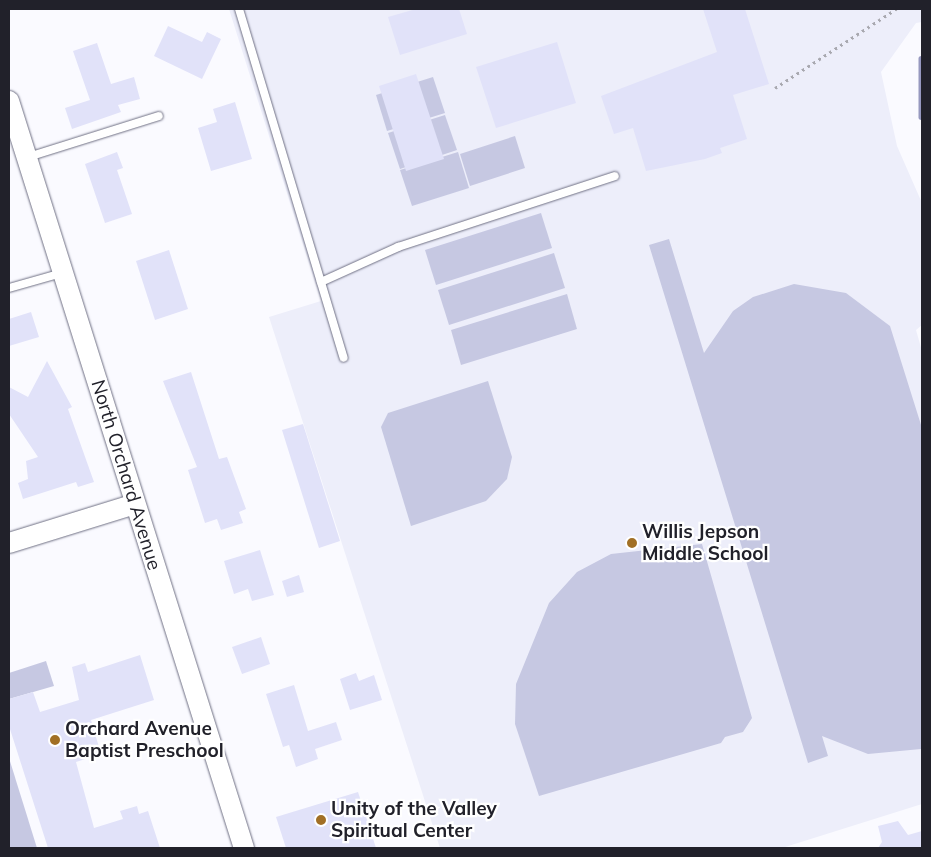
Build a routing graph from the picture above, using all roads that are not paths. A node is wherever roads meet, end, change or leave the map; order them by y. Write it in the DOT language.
graph roads {
  1 [pos="239,9"];
  2 [pos="9,101"];
  3 [pos="159,116"];
  4 [pos="26,158"];
  5 [pos="615,176"];
  6 [pos="62,273"];
  7 [pos="321,282"];
  8 [pos="9,288"];
  9 [pos="344,358"];
  10 [pos="135,504"];
  11 [pos="9,543"];
  12 [pos="244,848"];
  1 -- 7 [label="lane"];
  2 -- 4 [label="street, North Orchard Avenue"];
  3 -- 4 [label="lane"];
  4 -- 6 [label="street, North Orchard Avenue"];
  5 -- 7 [label="lane"];
  6 -- 8 [label="lane"];
  6 -- 10 [label="street, North Orchard Avenue"];
  7 -- 9 [label="lane"];
  10 -- 11 [label="street"];
  10 -- 12 [label="street, North Orchard Avenue"];
}
